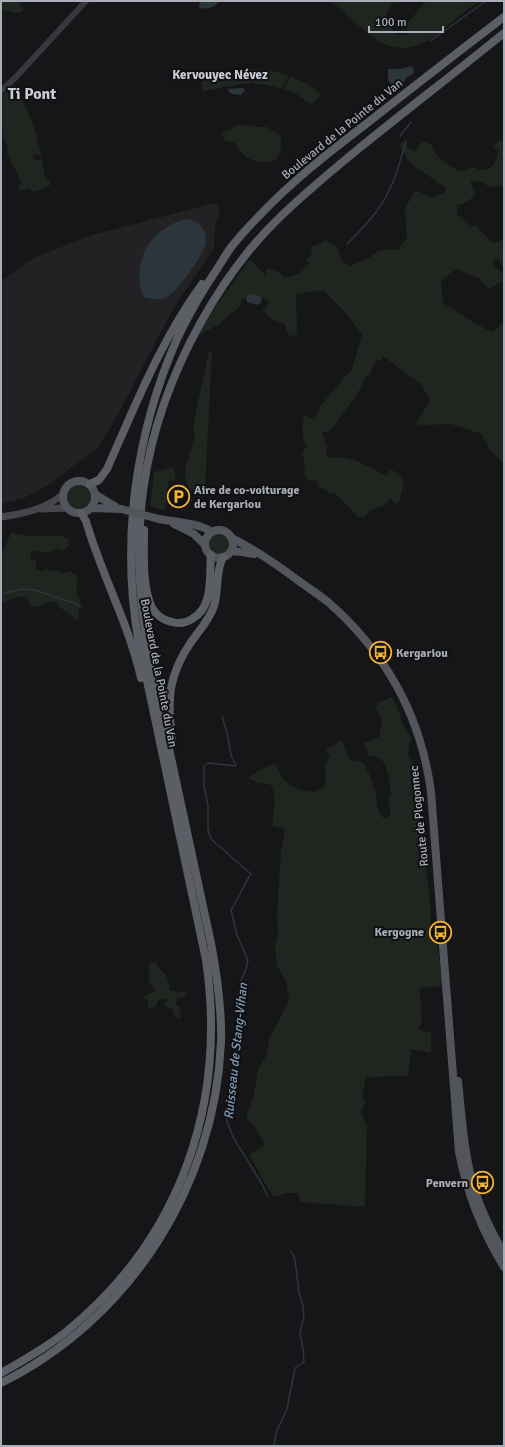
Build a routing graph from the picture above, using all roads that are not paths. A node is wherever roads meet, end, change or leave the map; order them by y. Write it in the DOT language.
graph roads {
  1 [pos="86,1"];
  2 [pos="504,17"];
  3 [pos="504,33"];
  4 [pos="8,85"];
  5 [pos="1,91"];
  6 [pos="1,94"];
  7 [pos="232,246"];
  8 [pos="90,484"];
  9 [pos="144,488"];
  10 [pos="63,494"];
  11 [pos="96,495"];
  12 [pos="67,508"];
  13 [pos="92,508"];
  14 [pos="38,509"];
  15 [pos="121,509"];
  16 [pos="81,513"];
  17 [pos="1,517"];
  18 [pos="164,520"];
  19 [pos="212,532"];
  20 [pos="232,538"];
  21 [pos="205,545"];
  22 [pos="231,552"];
  23 [pos="211,555"];
  24 [pos="265,557"];
  25 [pos="223,558"];
  26 [pos="171,756"];
  27 [pos="194,901"];
  28 [pos="445,967"];
  29 [pos="504,1253"];
  30 [pos="504,1267"];
  31 [pos="1,1373"];
  32 [pos="1,1383"];
  1 -- 4 [label="street"];
  2 -- 7 [label="highway, Boulevard de la Pointe du Van"];
  3 -- 9 [label="highway, Boulevard de la Pointe du Van"];
  4 -- 5 [label="street"];
  4 -- 6 [label="street"];
  7 -- 8 [label="highway"];
  7 -- 27 [label="highway, Boulevard de la Pointe du Van"];
  8 -- 10 [label="main road"];
  8 -- 11 [label="main road"];
  9 -- 23 [label="highway"];
  9 -- 26 [label="highway, Boulevard de la Pointe du Van"];
  10 -- 12 [label="main road"];
  10 -- 14 [label="main road"];
  11 -- 13 [label="main road"];
  11 -- 15 [label="main road"];
  12 -- 14 [label="main road"];
  12 -- 16 [label="main road"];
  13 -- 15 [label="main road"];
  13 -- 16 [label="main road"];
  14 -- 17 [label="main road"];
  15 -- 18 [label="main road, bridge"];
  16 -- 27 [label="highway"];
  18 -- 19 [label="main road"];
  18 -- 21 [label="main road"];
  19 -- 20 [label="main road"];
  19 -- 21 [label="main road"];
  20 -- 22 [label="main road"];
  20 -- 24 [label="main road, Route de Plogonnec"];
  21 -- 23 [label="main road"];
  22 -- 24 [label="main road"];
  22 -- 25 [label="main road"];
  23 -- 25 [label="main road"];
  24 -- 28 [label="main road, Route de Plogonnec"];
  25 -- 26 [label="highway"];
  26 -- 32 [label="highway, Boulevard de la Pointe du Van"];
  27 -- 31 [label="highway, Boulevard de la Pointe du Van"];
  28 -- 29 [label="main road, Route de Plogonnec"];
  28 -- 30 [label="main road, Route de Plogonnec"];
}
